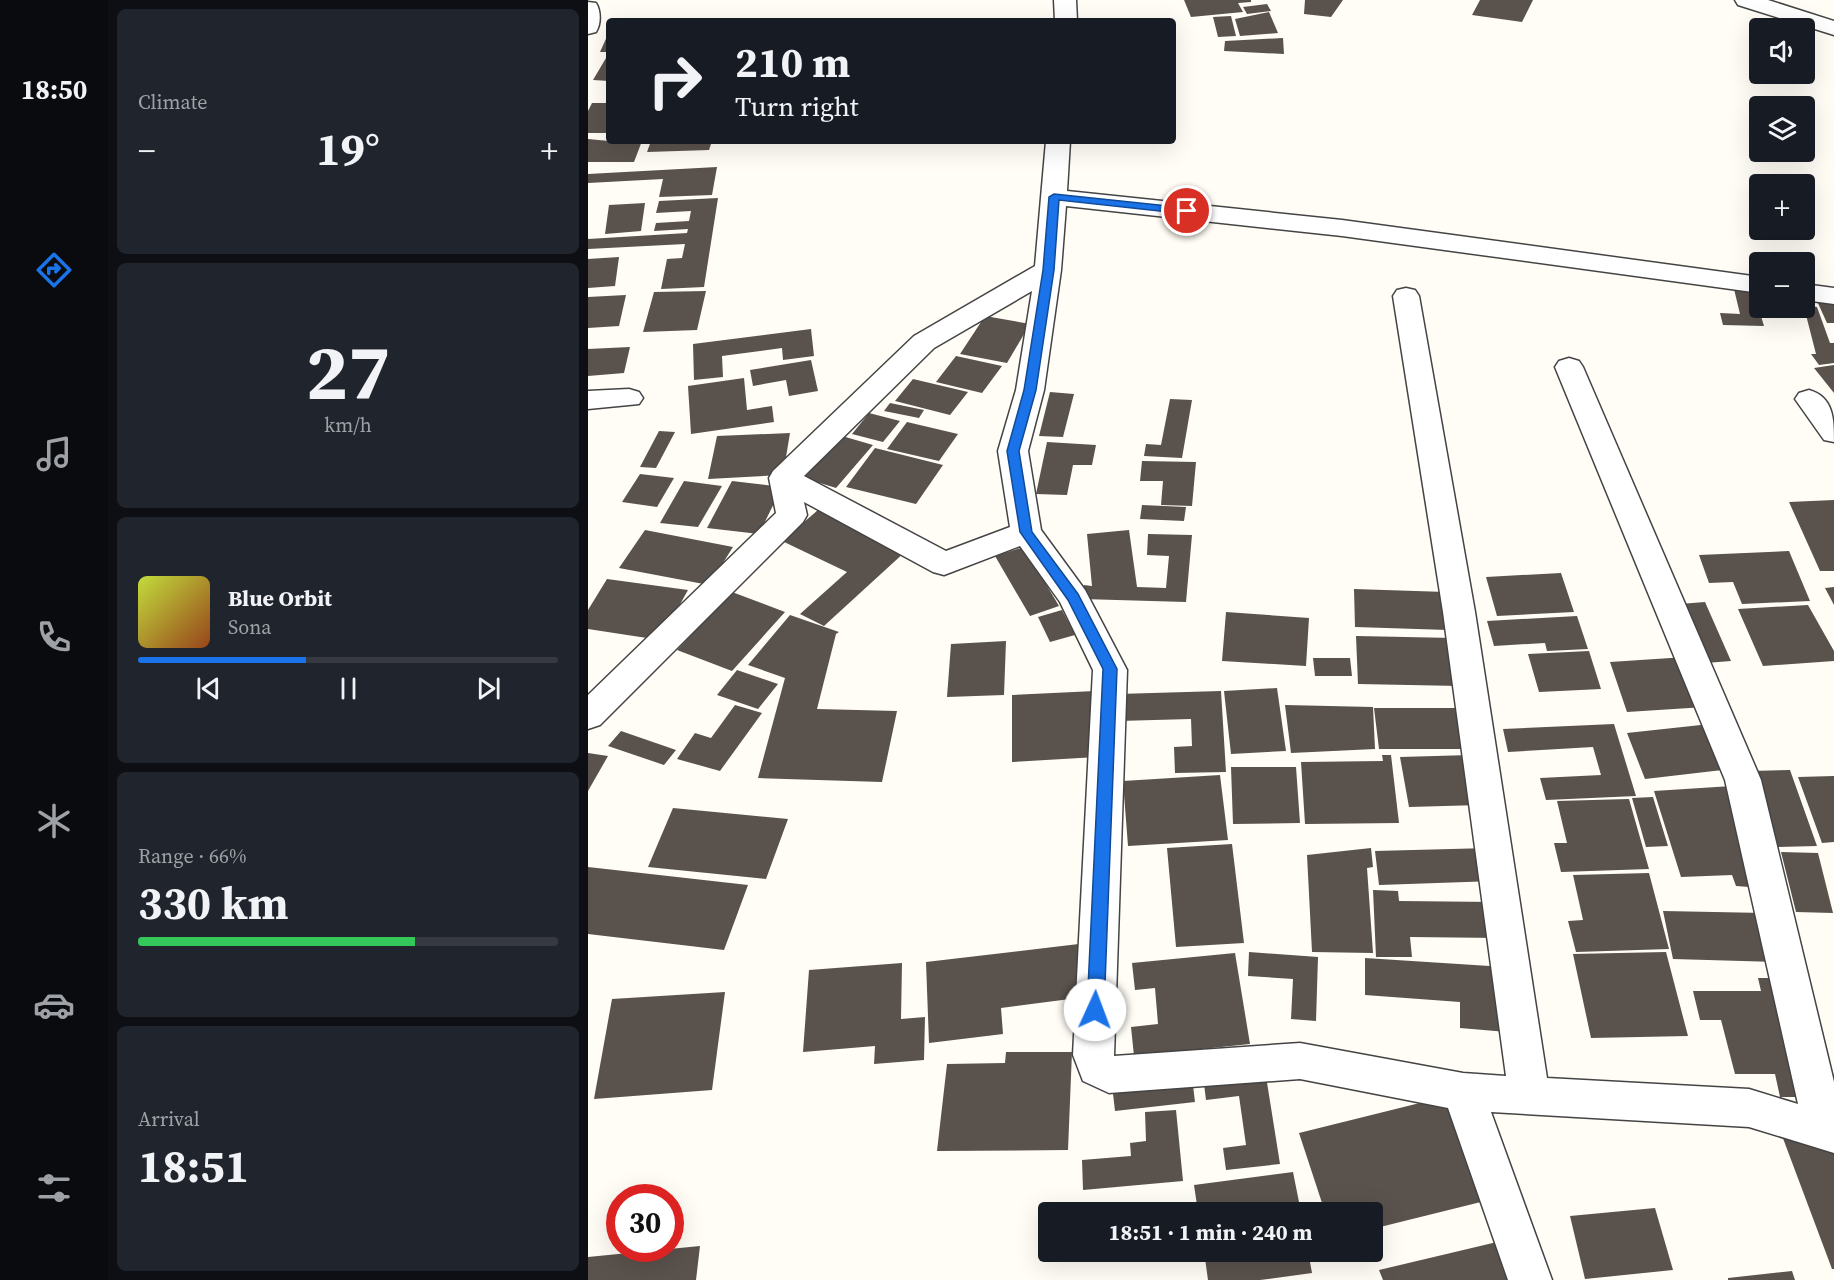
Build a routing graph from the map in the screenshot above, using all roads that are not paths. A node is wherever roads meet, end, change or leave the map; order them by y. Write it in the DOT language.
graph roads {
  1 [pos="1065,0"];
  2 [pos="1746,0"];
  3 [pos="588,8"];
  4 [pos="1066,18"];
  5 [pos="588,27"];
  6 [pos="1834,28"];
  7 [pos="1058,144"];
  8 [pos="1054,197"];
  9 [pos="1048,270"];
  10 [pos="1749,284"];
  11 [pos="1815,293"];
  12 [pos="1406,296"];
  13 [pos="1834,296"];
  14 [pos="1569,367"];
  15 [pos="629,398"];
  16 [pos="1809,399"];
  17 [pos="588,400"];
  18 [pos="1834,433"];
  19 [pos="784,478"];
  20 [pos="1026,532"];
  21 [pos="588,716"];
  22 [pos="1463,1092"];
  23 [pos="1529,1095"];
  24 [pos="1830,1133"];
  25 [pos="1530,1280"];
  1 -- 4 [label="street"];
  2 -- 6 [label="street"];
  3 -- 5 [label="street"];
  7 -- 8 [label="street"];
  8 -- 9 [label="street"];
  8 -- 10 [label="street"];
  9 -- 19 [label="street"];
  9 -- 20 [label="street"];
  11 -- 13 [label="street"];
  12 -- 23 [label="street"];
  14 -- 24 [label="street"];
  15 -- 17 [label="street"];
  16 -- 18 [label="street"];
  19 -- 20 [label="street"];
  19 -- 21 [label="street"];
  20 -- 22 [label="street"];
  22 -- 23 [label="street"];
  22 -- 25 [label="street"];
  23 -- 24 [label="street"];
}
